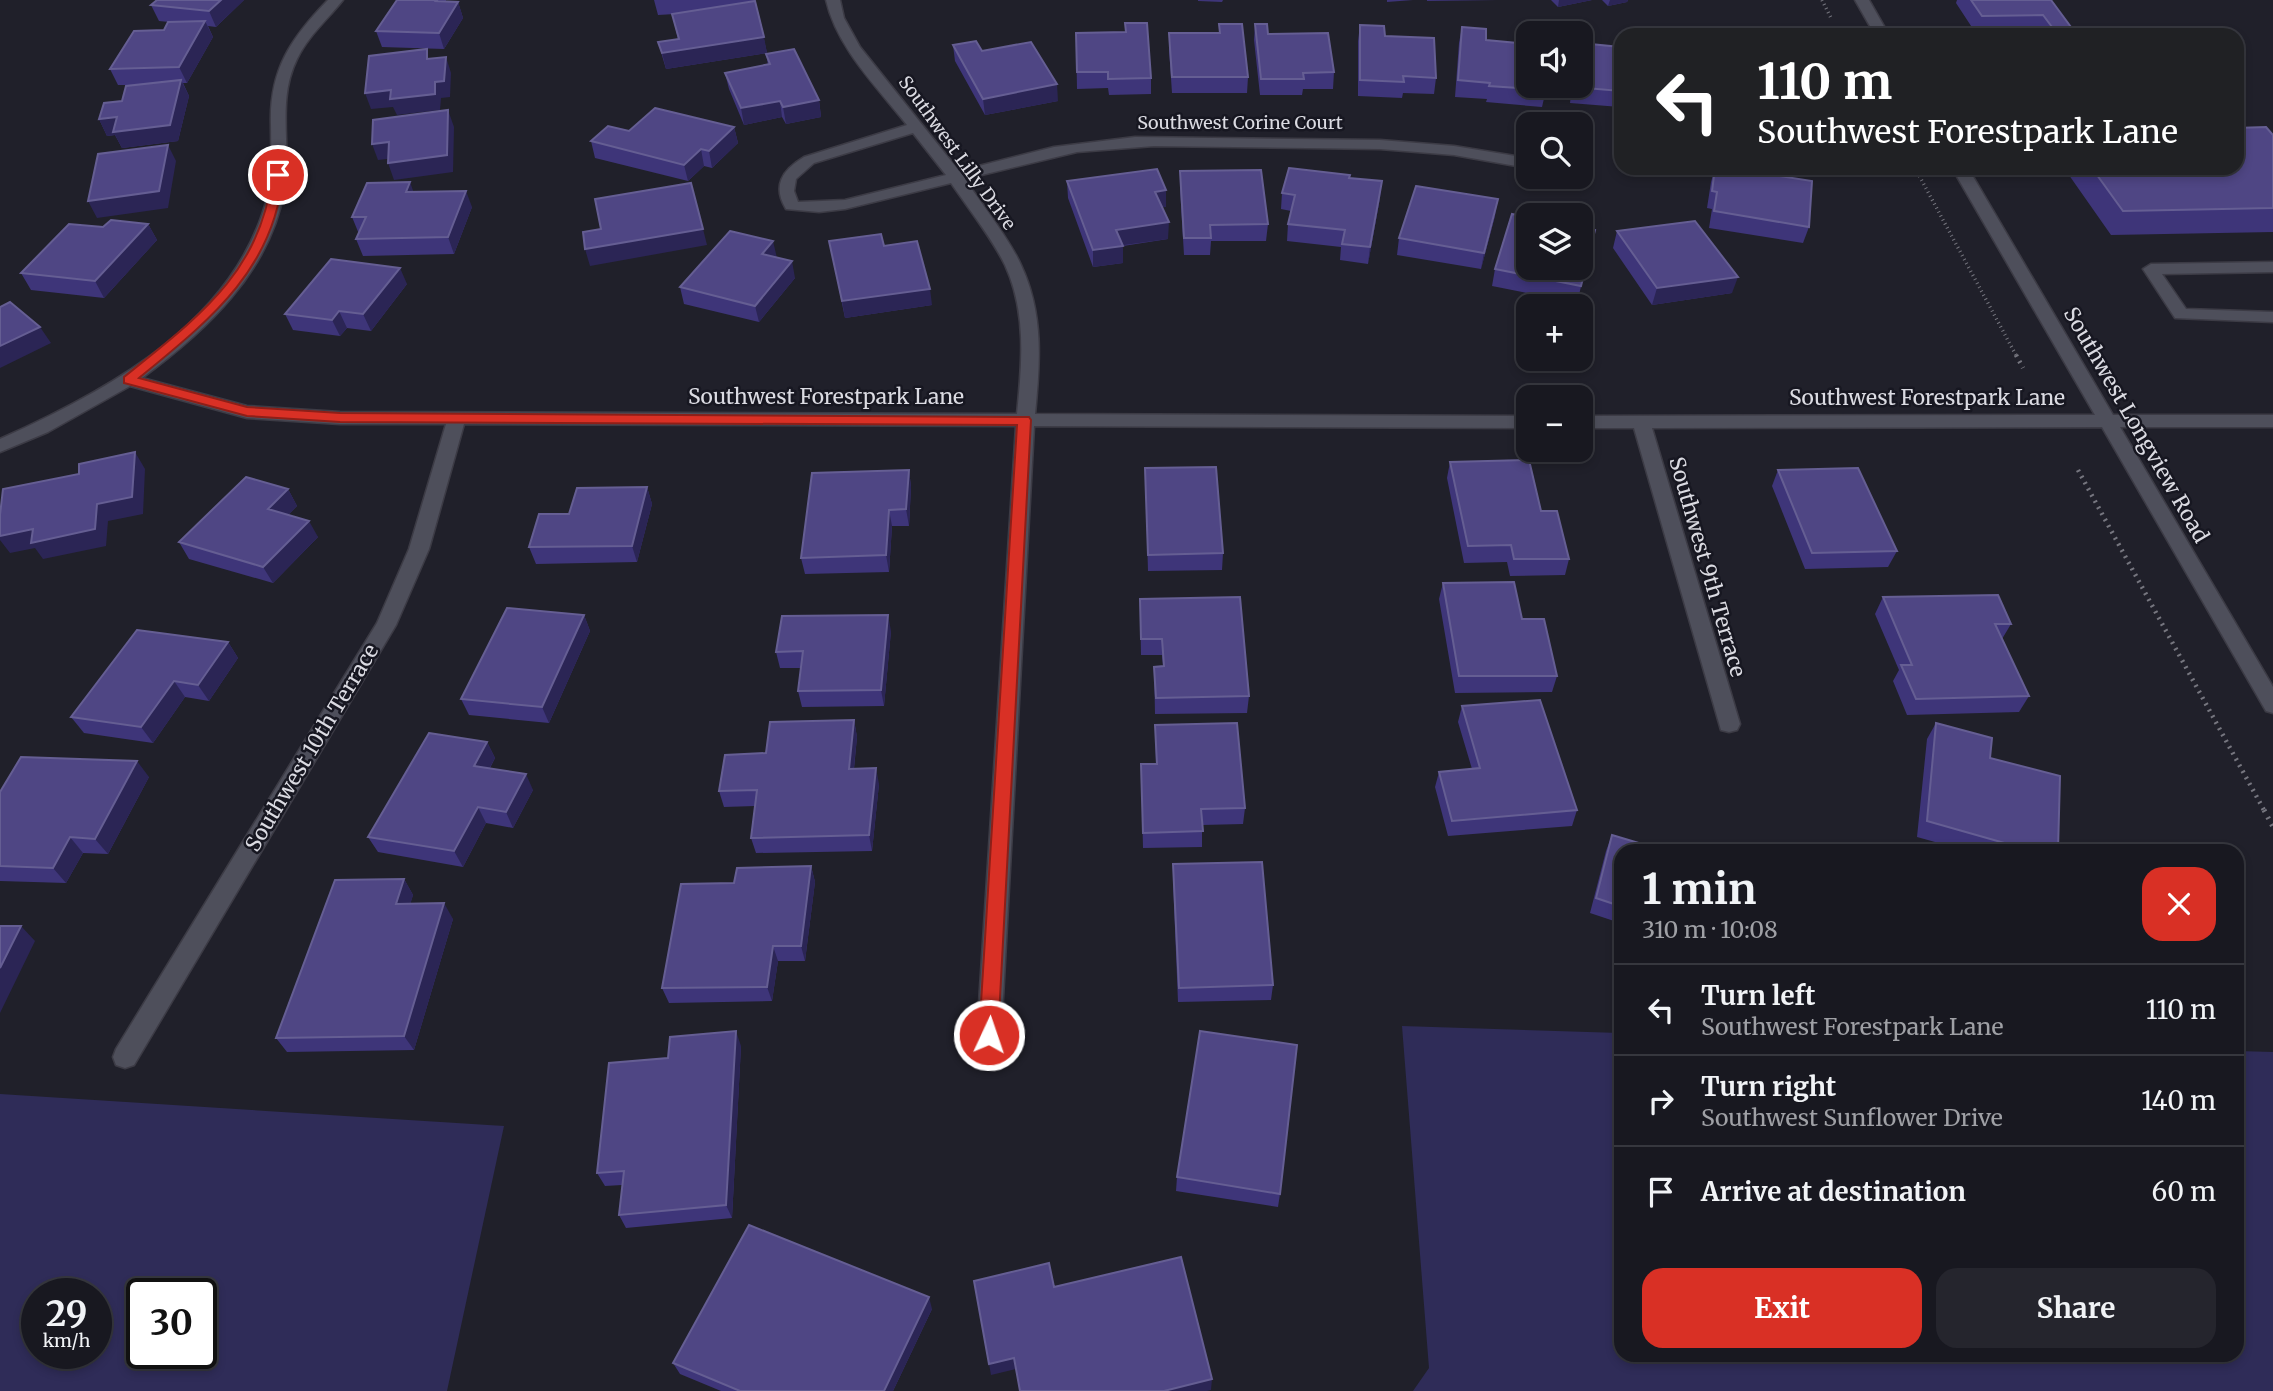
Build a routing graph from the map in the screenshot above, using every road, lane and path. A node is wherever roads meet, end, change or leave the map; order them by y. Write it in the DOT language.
graph roads {
  1 [pos="336,0"];
  2 [pos="833,0"];
  3 [pos="1862,0"];
  4 [pos="1878,28"];
  5 [pos="915,127"];
  6 [pos="1516,161"];
  7 [pos="1919,175"];
  8 [pos="1963,175"];
  9 [pos="956,178"];
  10 [pos="2273,267"];
  11 [pos="2273,317"];
  12 [pos="2023,368"];
  13 [pos="128,380"];
  14 [pos="457,418"];
  15 [pos="1025,420"];
  16 [pos="2106,420"];
  17 [pos="2273,421"];
  18 [pos="1516,422"];
  19 [pos="1593,422"];
  20 [pos="1642,422"];
  21 [pos="0,446"];
  22 [pos="2078,470"];
  23 [pos="2273,705"];
  24 [pos="1729,724"];
  25 [pos="2273,827"];
  26 [pos="989,1035"];
  27 [pos="125,1057"];
  1 -- 13 [label="street"];
  2 -- 5 [label="street, Southwest Lilly Drive"];
  3 -- 4 [label="street"];
  5 -- 9 [label="street, Southwest Lilly Drive"];
  5 -- 9 [label="street, Southwest Corine Court"];
  6 -- 9 [label="street, Southwest Corine Court"];
  7 -- 12 [label="path"];
  8 -- 16 [label="street, Southwest Longview Road"];
  9 -- 15 [label="street, Southwest Lilly Drive"];
  10 -- 11 [label="street"];
  13 -- 14 [label="street, Southwest Forestpark Lane"];
  13 -- 21 [label="street"];
  14 -- 15 [label="street, Southwest Forestpark Lane"];
  14 -- 27 [label="street, Southwest 10th Terrace"];
  15 -- 18 [label="street, Southwest Forestpark Lane"];
  15 -- 26 [label="street, Southwest Lilly Drive"];
  16 -- 17 [label="street, Southwest Forestpark Lane"];
  16 -- 20 [label="street, Southwest Forestpark Lane"];
  16 -- 23 [label="street, Southwest Longview Road"];
  19 -- 20 [label="street, Southwest Forestpark Lane"];
  20 -- 24 [label="street, Southwest 9th Terrace"];
  22 -- 25 [label="path"];
}
